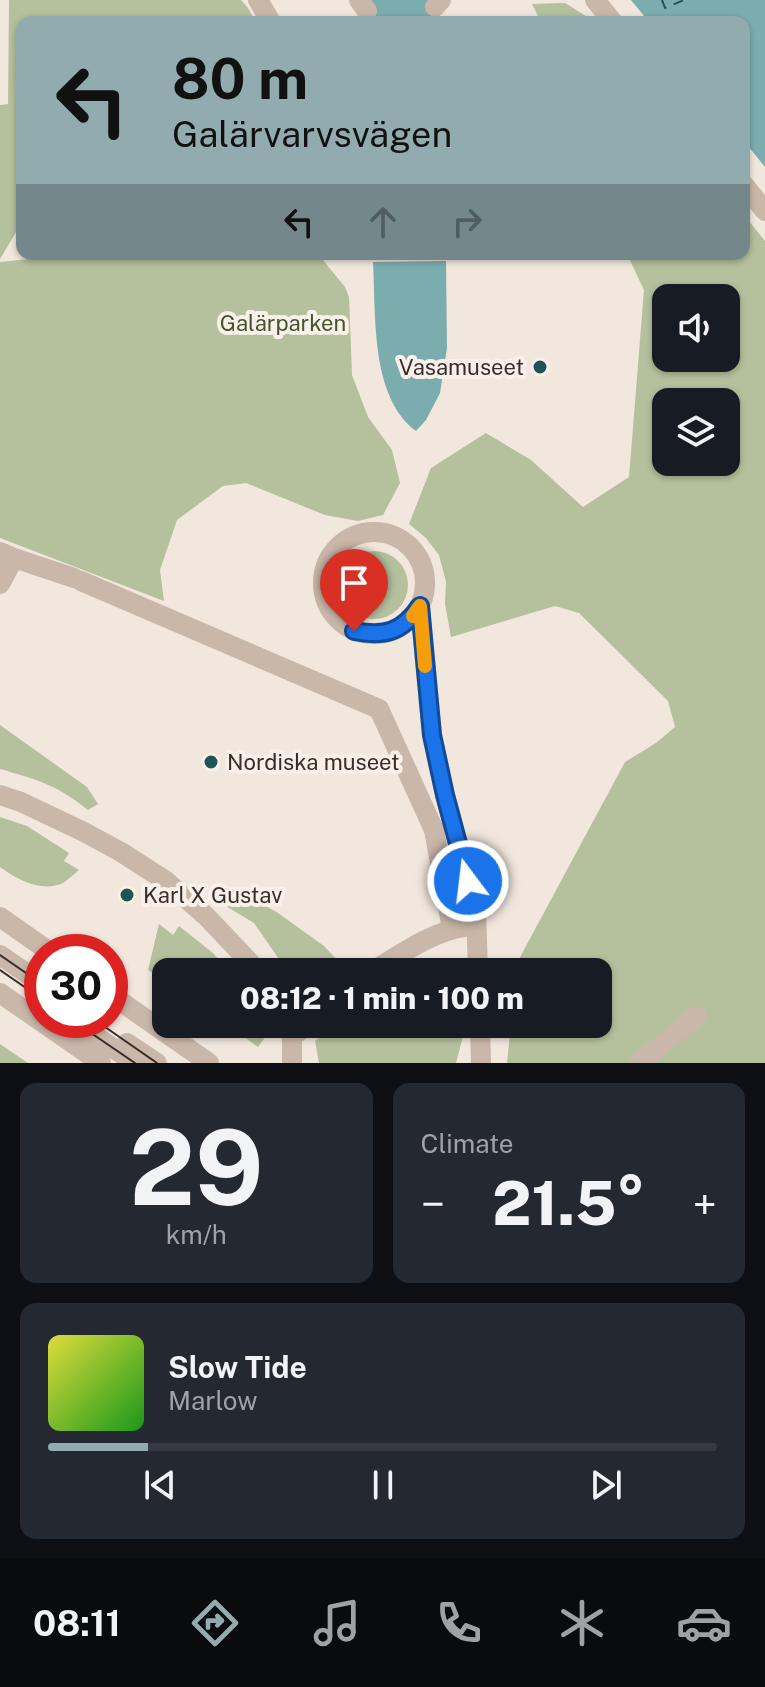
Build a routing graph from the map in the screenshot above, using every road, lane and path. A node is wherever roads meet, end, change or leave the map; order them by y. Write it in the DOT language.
graph roads {
  1 [pos="595,0"];
  2 [pos="608,16"];
  3 [pos="750,192"];
  4 [pos="765,211"];
  5 [pos="7,555"];
  6 [pos="0,584"];
  7 [pos="420,606"];
  8 [pos="389,632"];
  9 [pos="424,658"];
  10 [pos="0,795"];
  11 [pos="0,917"];
  12 [pos="477,925"];
  13 [pos="452,929"];
  14 [pos="24,934"];
  15 [pos="0,955"];
  16 [pos="246,958"];
  17 [pos="395,958"];
  18 [pos="478,958"];
  19 [pos="0,970"];
  20 [pos="24,972"];
  21 [pos="24,987"];
  22 [pos="0,993"];
  23 [pos="128,1007"];
  24 [pos="697,1016"];
  25 [pos="98,1038"];
  26 [pos="121,1038"];
  27 [pos="295,1038"];
  28 [pos="480,1038"];
  29 [pos="101,1063"];
  30 [pos="135,1063"];
  31 [pos="157,1063"];
  32 [pos="209,1063"];
  33 [pos="292,1063"];
  34 [pos="481,1063"];
  35 [pos="638,1063"];
  1 -- 2 [label="street"];
  3 -- 4 [label="street"];
  5 -- 6 [label="street"];
  5 -- 13 [label="street"];
  7 -- 8 [label="street"];
  7 -- 8 [label="street"];
  7 -- 9 [label="street"];
  8 -- 9 [label="street"];
  9 -- 12 [label="street"];
  10 -- 16 [label="street"];
  11 -- 14 [label="street"];
  12 -- 13 [label="street"];
  12 -- 18 [label="street"];
  13 -- 17 [label="street"];
  15 -- 20 [label="street"];
  19 -- 21 [label="street"];
  22 -- 29 [label="street"];
  23 -- 32 [label="street"];
  24 -- 35 [label="street"];
  25 -- 30 [label="street"];
  26 -- 31 [label="street"];
  27 -- 33 [label="street"];
  28 -- 34 [label="street"];
}
